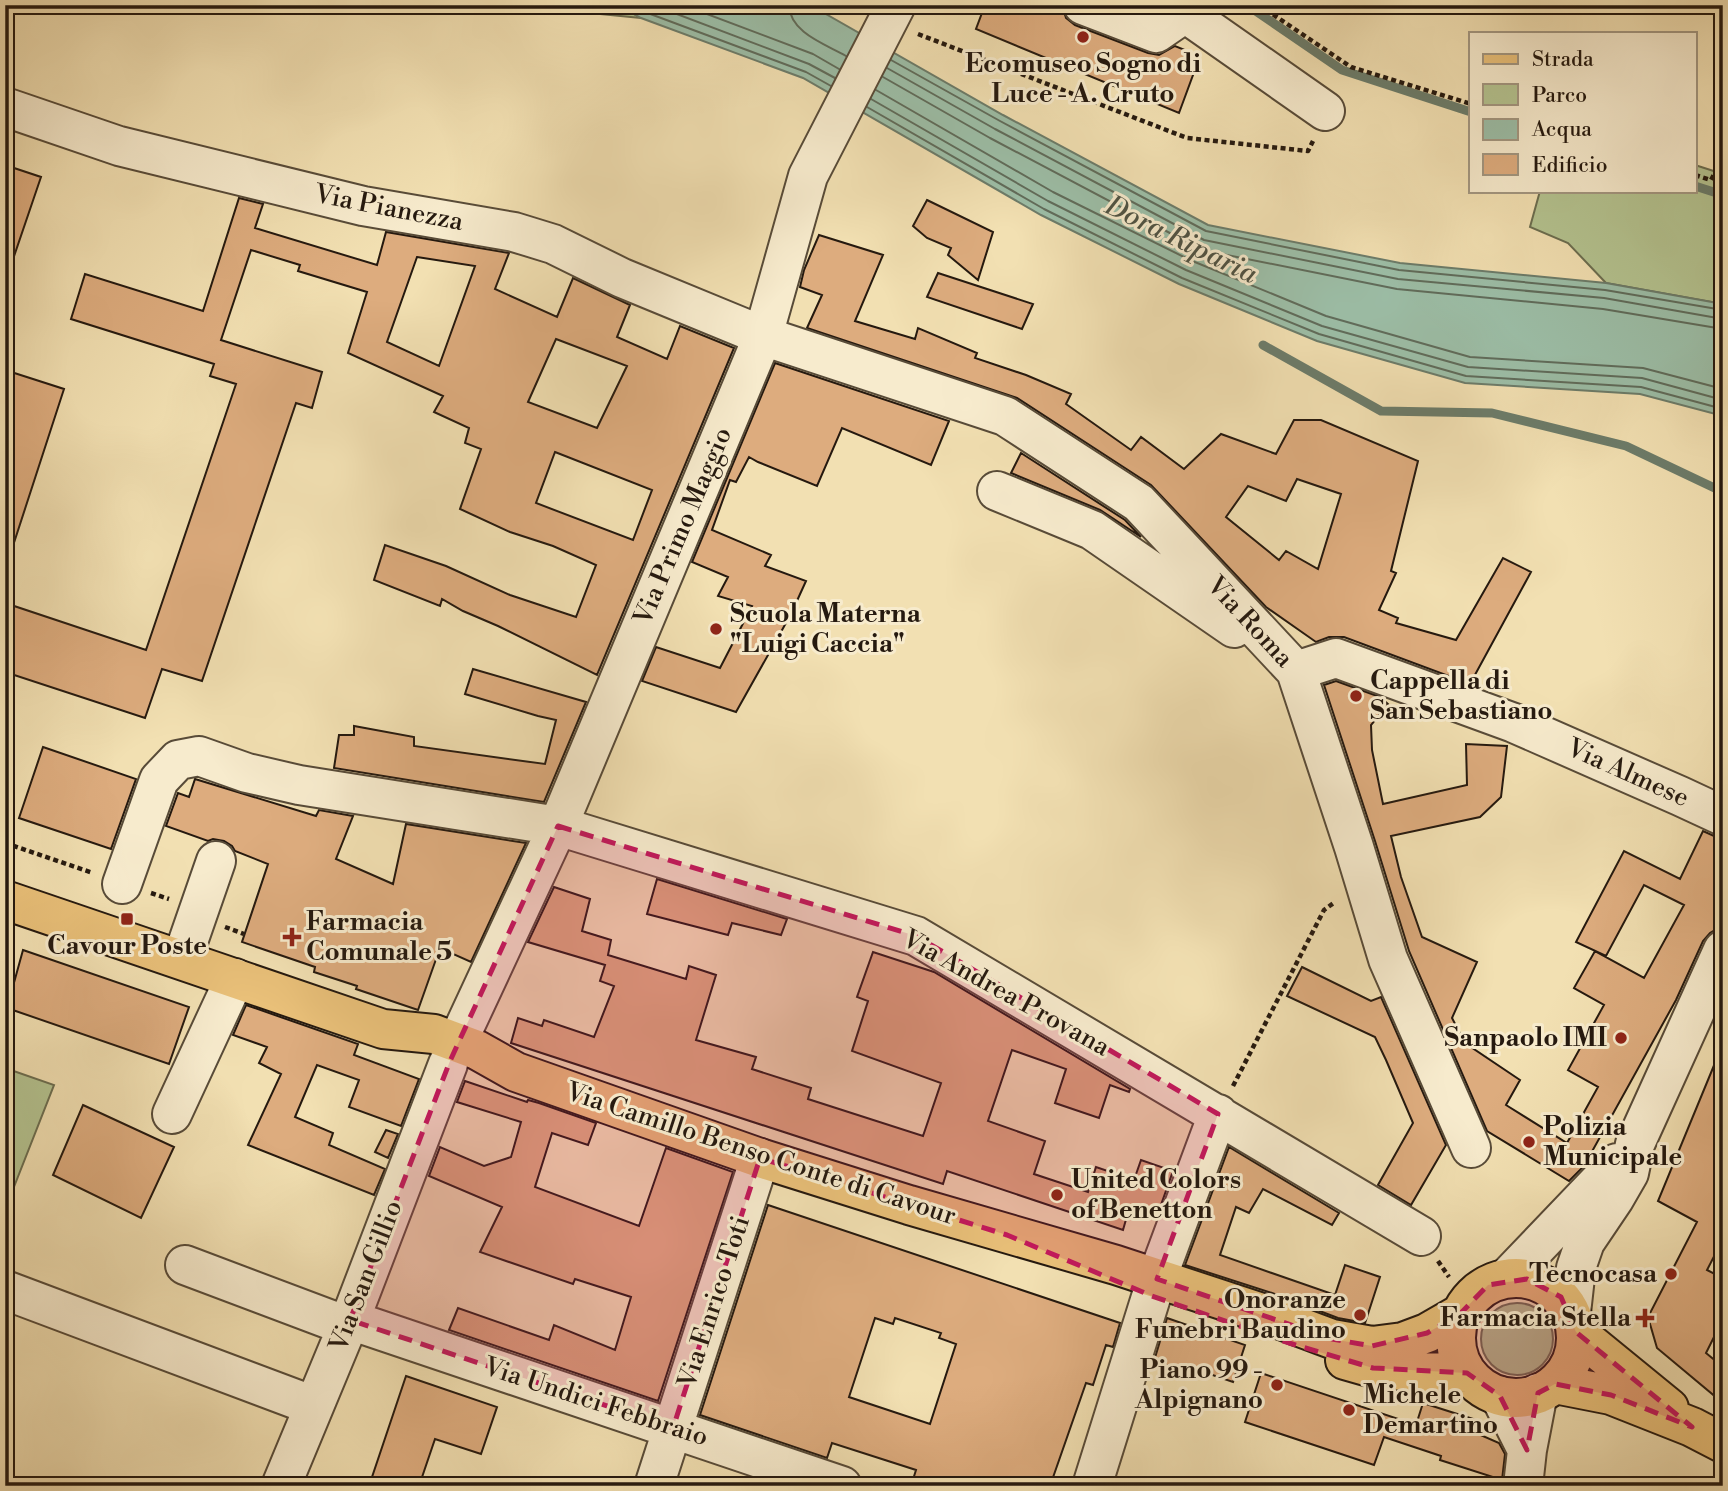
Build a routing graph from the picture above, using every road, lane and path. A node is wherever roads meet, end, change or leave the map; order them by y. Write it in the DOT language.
graph roads {
  1 [pos="1083,5"];
  2 [pos="1259,5"];
  3 [pos="1184,9"];
  4 [pos="902,18"];
  5 [pos="1469,103"];
  6 [pos="5,107"];
  7 [pos="1325,111"];
  8 [pos="1723,158"];
  9 [pos="1696,175"];
  10 [pos="763,336"];
  11 [pos="997,491"];
  12 [pos="1296,671"];
  13 [pos="1723,816"];
  14 [pos="558,826"];
  15 [pos="5,843"];
  16 [pos="216,861"];
  17 [pos="1364,880"];
  18 [pos="122,884"];
  19 [pos="5,900"];
  20 [pos="1723,950"];
  21 [pos="183,960"];
  22 [pos="235,978"];
  23 [pos="453,1053"];
  24 [pos="172,1114"];
  25 [pos="1219,1114"];
  26 [pos="1635,1144"];
  27 [pos="1471,1148"];
  28 [pos="760,1158"];
  29 [pos="1422,1236"];
  30 [pos="185,1265"];
  31 [pos="1507,1278"];
  32 [pos="1155,1287"];
  33 [pos="5,1290"];
  34 [pos="1460,1314"];
  35 [pos="348,1323"];
  36 [pos="1574,1323"];
  37 [pos="1467,1373"];
  38 [pos="1546,1389"];
  39 [pos="1500,1395"];
  40 [pos="314,1406"];
  41 [pos="673,1428"];
  42 [pos="1707,1435"];
  43 [pos="1525,1468"];
  44 [pos="281,1486"];
  45 [pos="654,1486"];
  46 [pos="842,1486"];
  47 [pos="1092,1486"];
  1 -- 3 [label="street"];
  2 -- 5 [label="path"];
  3 -- 7 [label="street"];
  4 -- 7 [label="path"];
  4 -- 10 [label="street, Via Primo Maggio"];
  6 -- 10 [label="street, Via Pianezza"];
  8 -- 9 [label="path"];
  10 -- 12 [label="street, Via Roma"];
  10 -- 14 [label="street, Via Primo Maggio"];
  11 -- 12 [label="street"];
  12 -- 13 [label="street, Via Almese"];
  12 -- 17 [label="street, Via Roma"];
  14 -- 18 [label="street, Via Andrea Provana"];
  14 -- 23 [label="street, Via Primo Maggio"];
  14 -- 25 [label="street, Via Andrea Provana"];
  15 -- 18 [label="path"];
  16 -- 21 [label="street"];
  17 -- 25 [label="path"];
  17 -- 27 [label="street, Via Roma"];
  19 -- 21 [label="main road, Via Camillo Benso Conte di Cavour"];
  20 -- 26 [label="street"];
  21 -- 22 [label="main road, Via Camillo Benso Conte di Cavour"];
  22 -- 23 [label="main road, Via Camillo Benso Conte di Cavour"];
  22 -- 24 [label="street"];
  23 -- 28 [label="main road, Via Camillo Benso Conte di Cavour"];
  23 -- 35 [label="street, Via San Gillio"];
  25 -- 29 [label="street, Via Andrea Provana"];
  25 -- 32 [label="street"];
  26 -- 31 [label="street"];
  26 -- 36 [label="street"];
  28 -- 32 [label="main road, Via Camillo Benso Conte di Cavour"];
  28 -- 41 [label="street, Via Enrico Toti"];
  30 -- 35 [label="street, Via Undici Febbraio"];
  31 -- 34 [label="main road"];
  31 -- 36 [label="main road"];
  32 -- 34 [label="main road, Via Camillo Benso Conte di Cavour"];
  32 -- 37 [label="main road, Via Camillo Benso Conte di Cavour"];
  32 -- 47 [label="street"];
  33 -- 40 [label="street"];
  34 -- 37 [label="main road"];
  35 -- 40 [label="street, Via San Gillio"];
  35 -- 41 [label="street, Via Undici Febbraio"];
  36 -- 38 [label="main road"];
  36 -- 42 [label="main road"];
  37 -- 39 [label="main road"];
  38 -- 39 [label="main road"];
  38 -- 42 [label="main road"];
  38 -- 43 [label="street"];
  39 -- 43 [label="street"];
  40 -- 44 [label="street, Via San Gillio"];
  41 -- 45 [label="street, Via Enrico Toti"];
  41 -- 46 [label="street, Via Undici Febbraio"];
}
